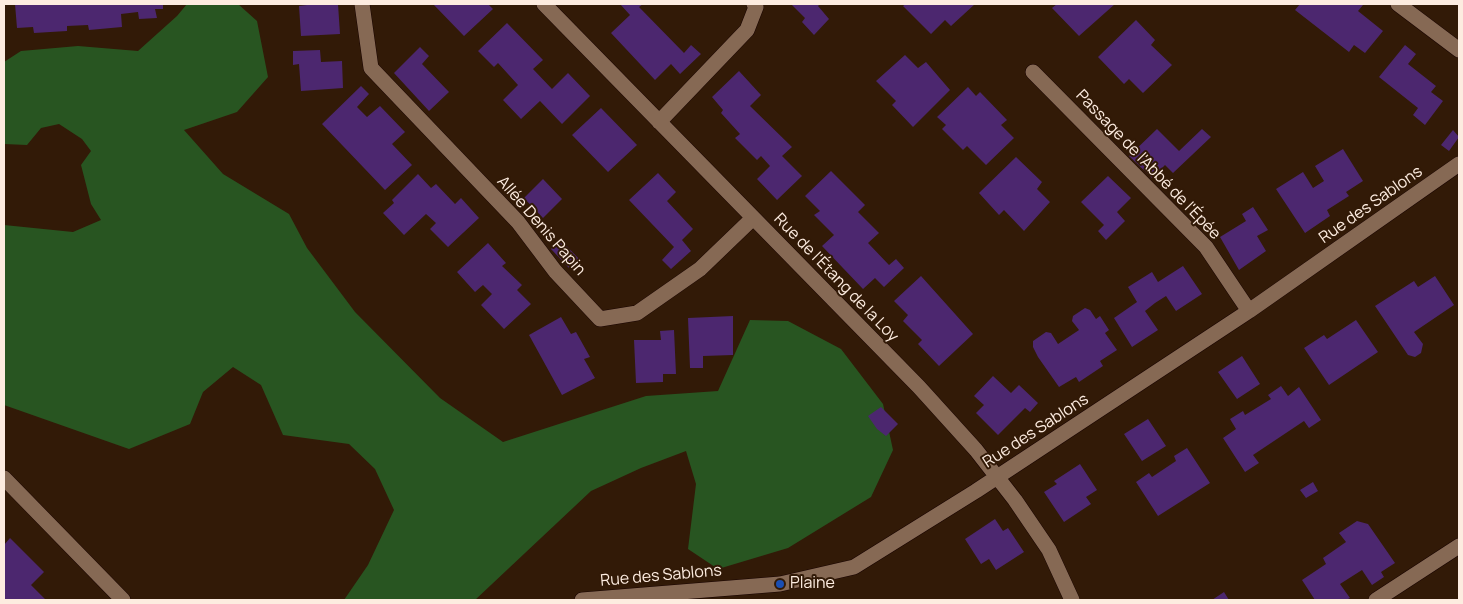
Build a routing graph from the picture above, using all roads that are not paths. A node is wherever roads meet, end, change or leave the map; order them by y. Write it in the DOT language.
graph roads {
  1 [pos="362,4"];
  2 [pos="544,4"];
  3 [pos="754,4"];
  4 [pos="1398,4"];
  5 [pos="1459,50"];
  6 [pos="1033,72"];
  7 [pos="658,122"];
  8 [pos="1459,164"];
  9 [pos="753,218"];
  10 [pos="1249,311"];
  11 [pos="998,477"];
  12 [pos="4,478"];
  13 [pos="1459,546"];
  14 [pos="758,593"];
  15 [pos="123,600"];
  16 [pos="582,600"];
  17 [pos="1072,600"];
  18 [pos="1376,600"];
  1 -- 9 [label="street, Allée Denis Papin"];
  2 -- 7 [label="street, Rue de l'Étang de la Loy"];
  3 -- 7 [label="street"];
  4 -- 5 [label="street"];
  6 -- 10 [label="street, Passage de l'Abbé de l'Épée"];
  7 -- 9 [label="street, Rue de l'Étang de la Loy"];
  8 -- 10 [label="street, Rue des Sablons"];
  9 -- 11 [label="street, Rue de l'Étang de la Loy"];
  10 -- 11 [label="street, Rue des Sablons"];
  11 -- 14 [label="street, Rue des Sablons"];
  11 -- 17 [label="street, Rue de l'Étang de la Loy"];
  12 -- 15 [label="street"];
  13 -- 18 [label="street"];
  14 -- 16 [label="street, Rue des Sablons"];
}
